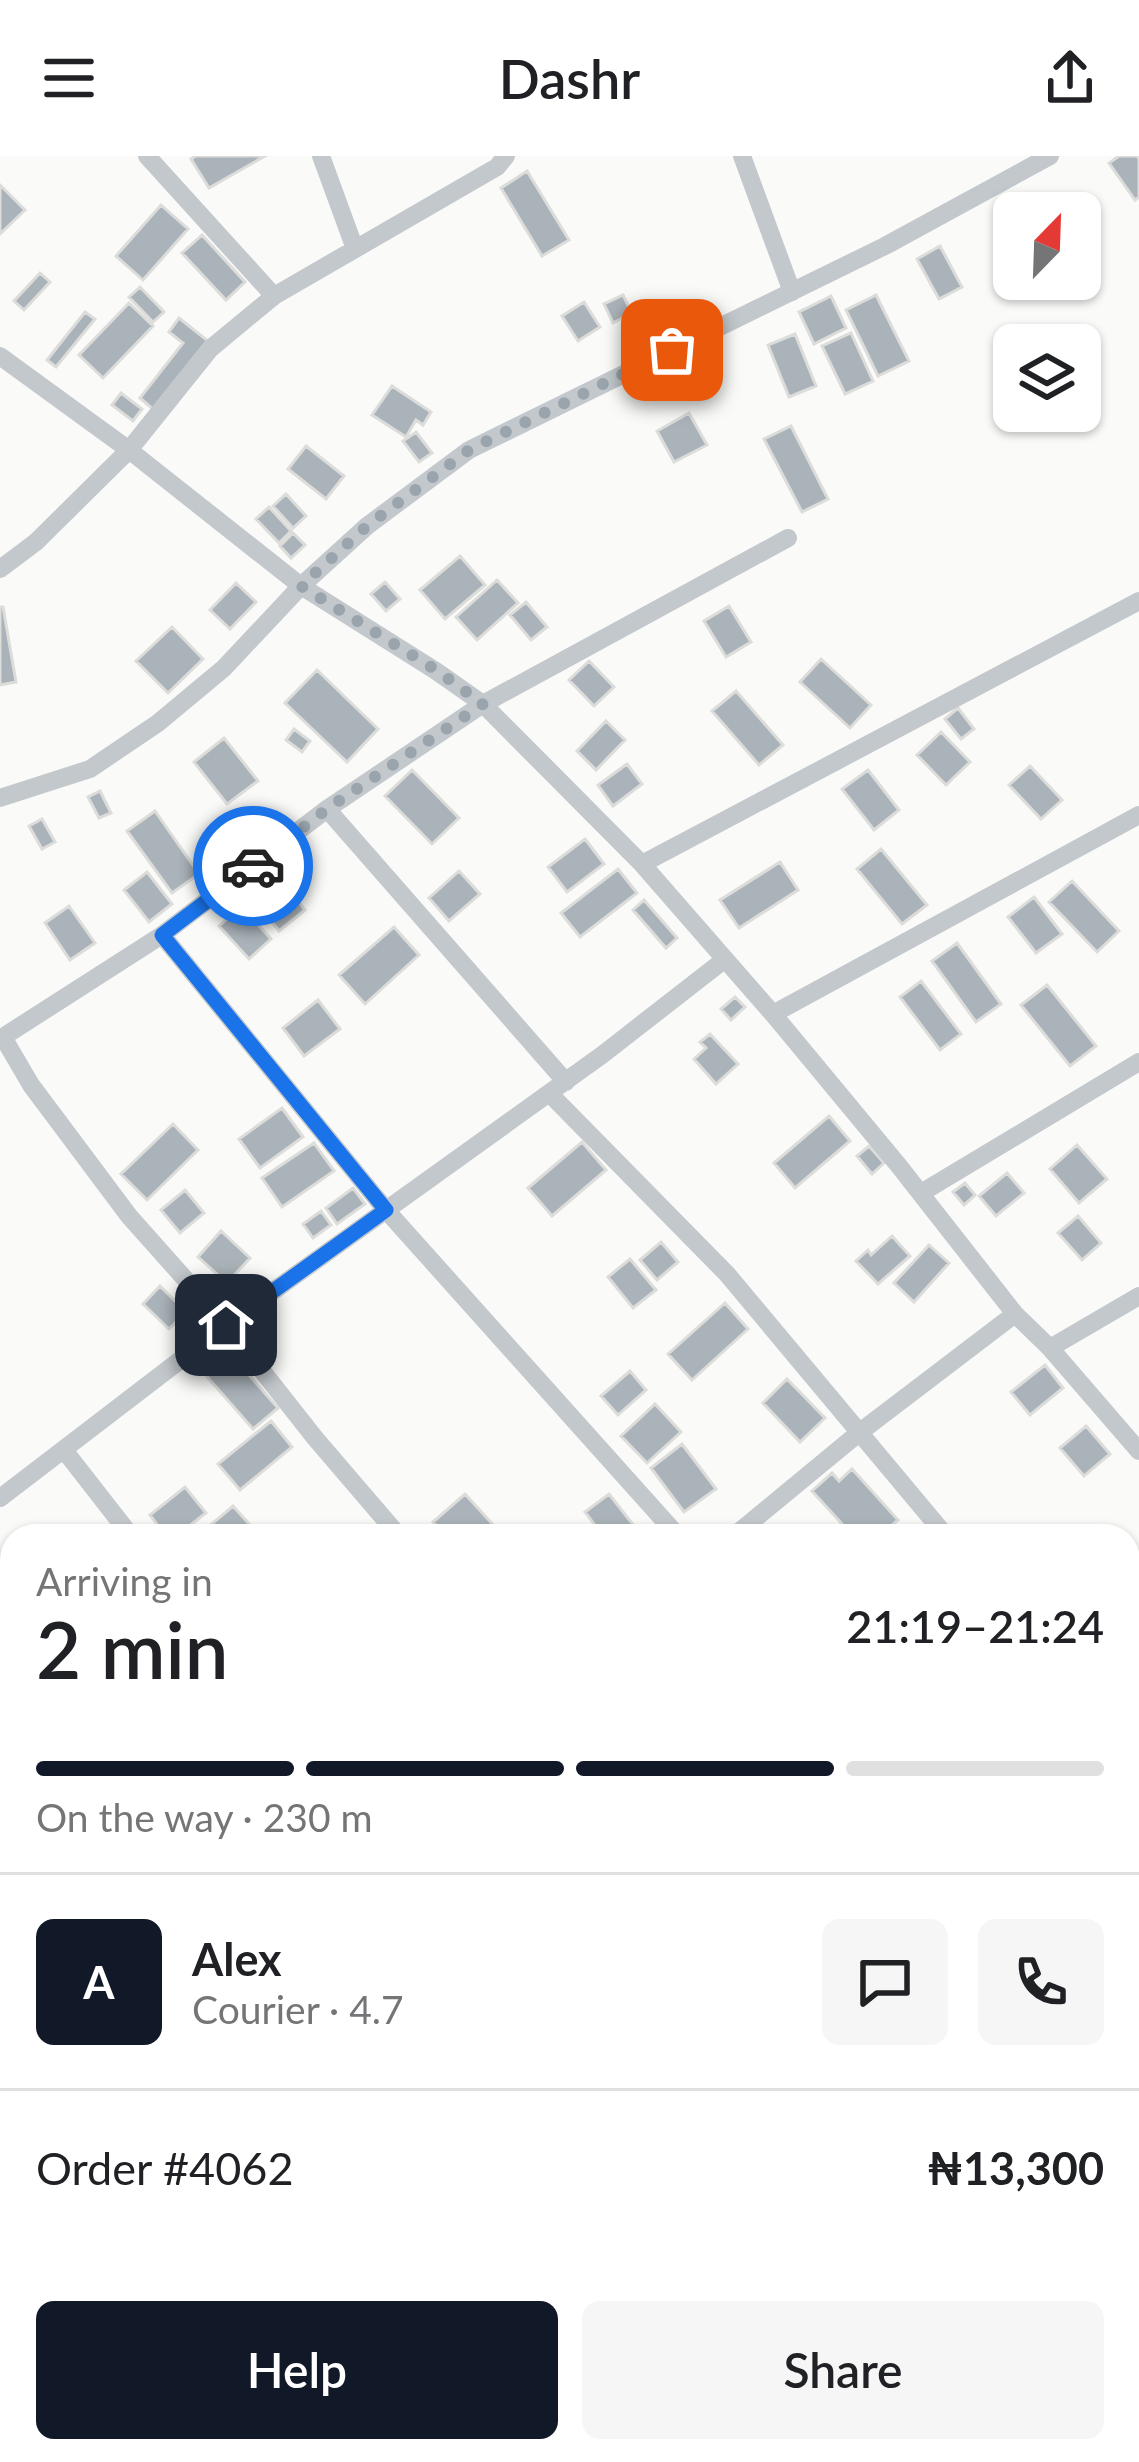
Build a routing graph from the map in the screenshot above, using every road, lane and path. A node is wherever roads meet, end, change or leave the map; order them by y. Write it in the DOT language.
graph roads {
  1 [pos="147,156"];
  2 [pos="321,156"];
  3 [pos="506,156"];
  4 [pos="742,156"];
  5 [pos="1050,156"];
  6 [pos="355,249"];
  7 [pos="792,292"];
  8 [pos="274,296"];
  9 [pos="2,361"];
  10 [pos="129,449"];
  11 [pos="788,538"];
  12 [pos="0,569"];
  13 [pos="301,586"];
  14 [pos="1139,601"];
  15 [pos="483,704"];
  16 [pos="0,798"];
  17 [pos="327,809"];
  18 [pos="1139,815"];
  19 [pos="641,864"];
  20 [pos="162,935"];
  21 [pos="724,960"];
  22 [pos="773,1015"];
  23 [pos="1,1035"];
  24 [pos="1139,1062"];
  25 [pos="558,1087"];
  26 [pos="921,1193"];
  27 [pos="386,1210"];
  28 [pos="1139,1296"];
  29 [pos="1016,1315"];
  30 [pos="226,1325"];
  31 [pos="1051,1348"];
  32 [pos="860,1432"];
  33 [pos="64,1450"];
  34 [pos="1139,1451"];
  35 [pos="0,1498"];
  36 [pos="122,1524"];
  37 [pos="389,1524"];
  38 [pos="667,1524"];
  39 [pos="749,1524"];
  40 [pos="936,1524"];
  1 -- 8 [label="street"];
  2 -- 6 [label="street"];
  3 -- 6 [label="street"];
  4 -- 7 [label="street"];
  5 -- 7 [label="street"];
  6 -- 8 [label="street"];
  7 -- 13 [label="street"];
  8 -- 10 [label="street"];
  9 -- 10 [label="street"];
  10 -- 12 [label="street"];
  10 -- 13 [label="street"];
  11 -- 15 [label="street"];
  13 -- 15 [label="street"];
  13 -- 16 [label="street"];
  14 -- 19 [label="street"];
  15 -- 17 [label="street"];
  15 -- 19 [label="street"];
  17 -- 20 [label="street"];
  17 -- 25 [label="street"];
  18 -- 22 [label="street"];
  19 -- 21 [label="street"];
  20 -- 23 [label="street"];
  20 -- 27 [label="street"];
  21 -- 22 [label="street"];
  21 -- 25 [label="street"];
  22 -- 26 [label="street"];
  23 -- 30 [label="street"];
  24 -- 26 [label="street"];
  25 -- 27 [label="street"];
  25 -- 32 [label="street"];
  26 -- 29 [label="street"];
  27 -- 30 [label="street"];
  27 -- 38 [label="street"];
  28 -- 31 [label="street"];
  29 -- 31 [label="street"];
  29 -- 32 [label="street"];
  30 -- 33 [label="street"];
  30 -- 37 [label="street"];
  31 -- 34 [label="street"];
  32 -- 39 [label="street"];
  32 -- 40 [label="street"];
  33 -- 35 [label="street"];
  33 -- 36 [label="street"];
}
